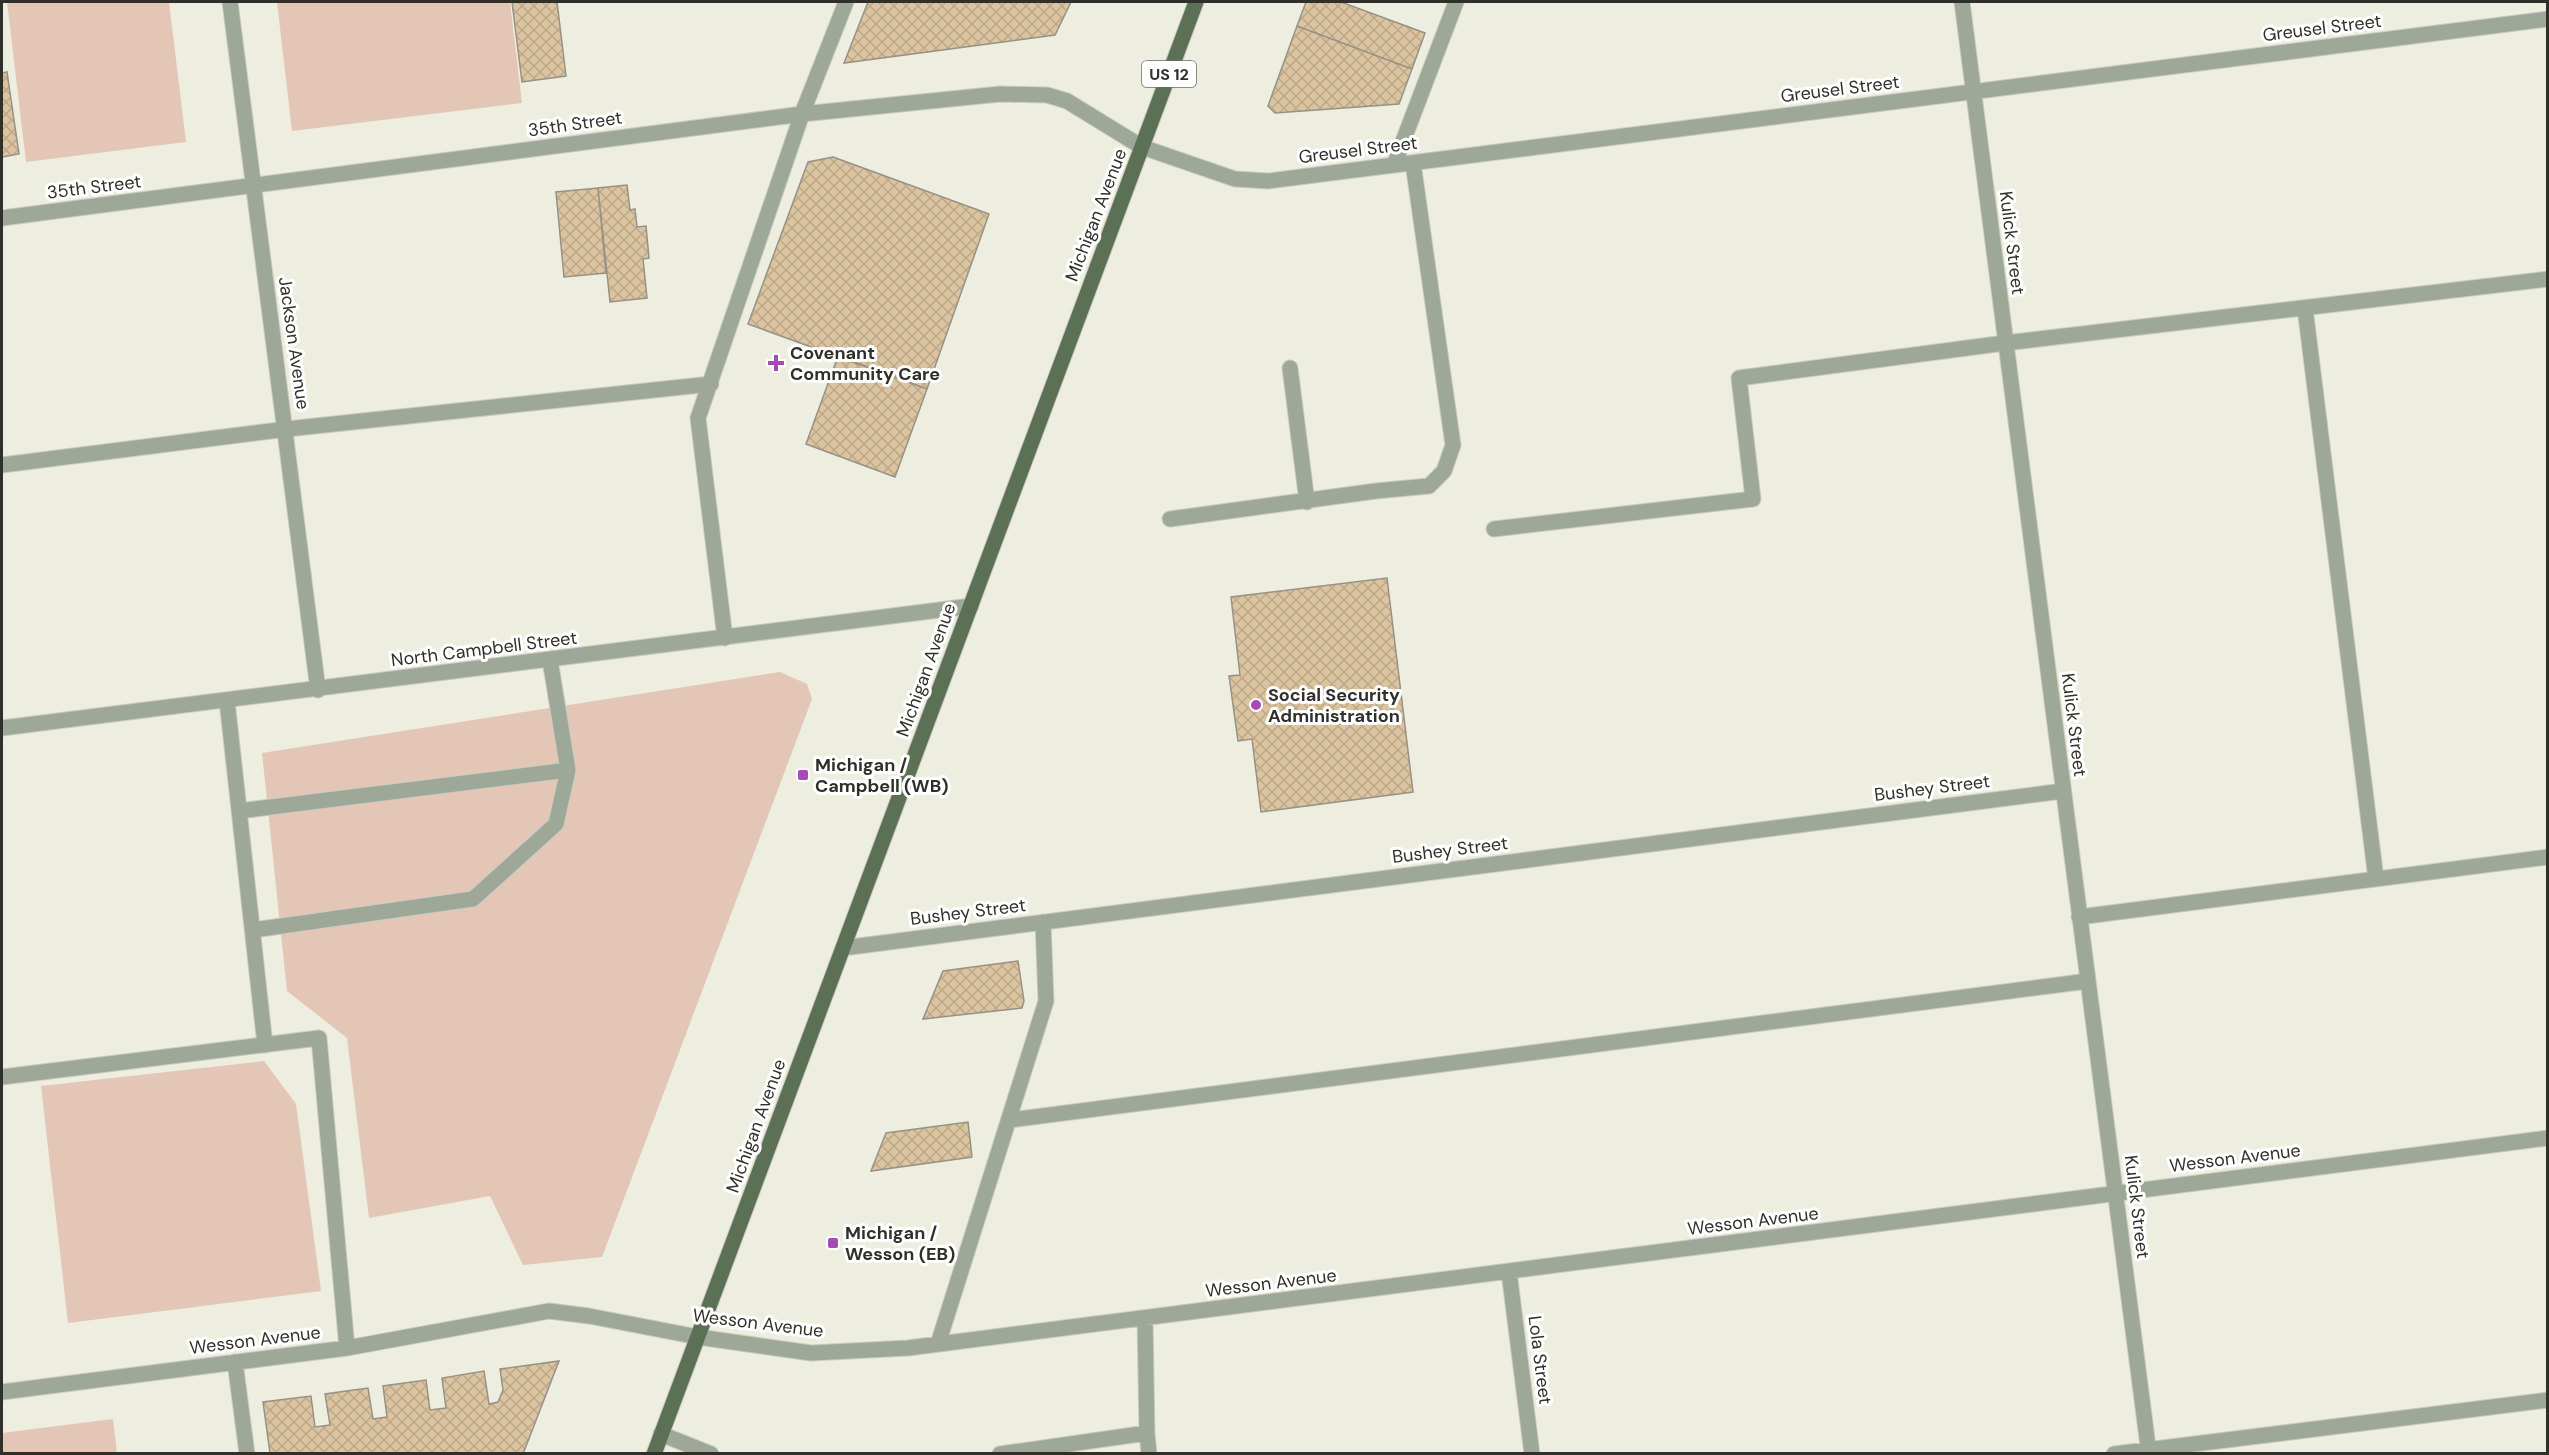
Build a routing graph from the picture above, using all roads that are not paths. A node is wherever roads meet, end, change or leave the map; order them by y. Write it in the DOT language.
graph roads {
  1 [pos="230,2"];
  2 [pos="846,2"];
  3 [pos="1196,2"];
  4 [pos="1456,2"];
  5 [pos="1962,2"];
  6 [pos="2547,19"];
  7 [pos="1973,91"];
  8 [pos="802,114"];
  9 [pos="1142,147"];
  10 [pos="1413,163"];
  11 [pos="1394,165"];
  12 [pos="253,187"];
  13 [pos="2,218"];
  14 [pos="2547,279"];
  15 [pos="2306,308"];
  16 [pos="2005,343"];
  17 [pos="1290,368"];
  18 [pos="711,384"];
  19 [pos="287,429"];
  20 [pos="2,465"];
  21 [pos="1307,502"];
  22 [pos="1170,519"];
  23 [pos="1494,529"];
  24 [pos="971,606"];
  25 [pos="724,638"];
  26 [pos="550,660"];
  27 [pos="318,690"];
  28 [pos="227,701"];
  29 [pos="2,728"];
  30 [pos="568,770"];
  31 [pos="2063,791"];
  32 [pos="239,811"];
  33 [pos="2547,857"];
  34 [pos="2376,879"];
  35 [pos="2079,917"];
  36 [pos="1043,922"];
  37 [pos="253,930"];
  38 [pos="843,948"];
  39 [pos="2088,981"];
  40 [pos="265,1044"];
  41 [pos="2,1077"];
  42 [pos="1010,1120"];
  43 [pos="2547,1138"];
  44 [pos="2115,1193"];
  45 [pos="1509,1272"];
  46 [pos="1145,1318"];
  47 [pos="698,1337"];
  48 [pos="938,1344"];
  49 [pos="347,1348"];
  50 [pos="235,1362"];
  51 [pos="2,1392"];
  52 [pos="2547,1400"];
  53 [pos="1147,1433"];
  54 [pos="661,1434"];
  55 [pos="2148,1451"];
  56 [pos="247,1454"];
  57 [pos="654,1454"];
  58 [pos="711,1454"];
  59 [pos="1000,1454"];
  60 [pos="1149,1454"];
  61 [pos="1532,1454"];
  62 [pos="2114,1454"];
  1 -- 12 [label="street, Jackson Avenue"];
  2 -- 8 [label="street"];
  3 -- 9 [label="main road, Michigan Avenue / US 12"];
  4 -- 11 [label="street"];
  5 -- 7 [label="street, Kulick Street"];
  6 -- 7 [label="street, Greusel Street"];
  7 -- 10 [label="street, Greusel Street"];
  7 -- 16 [label="street, Kulick Street"];
  8 -- 9 [label="street, 35th Street"];
  8 -- 12 [label="street, 35th Street"];
  8 -- 18 [label="street"];
  9 -- 11 [label="street, Greusel Street"];
  9 -- 24 [label="main road, Michigan Avenue / US 12"];
  10 -- 11 [label="street, Greusel Street"];
  10 -- 21 [label="street"];
  12 -- 13 [label="street, 35th Street"];
  12 -- 19 [label="street, Jackson Avenue"];
  14 -- 15 [label="street"];
  15 -- 16 [label="street"];
  15 -- 34 [label="street"];
  16 -- 23 [label="street"];
  16 -- 31 [label="street, Kulick Street"];
  17 -- 21 [label="street"];
  18 -- 19 [label="street"];
  18 -- 25 [label="street"];
  19 -- 20 [label="street"];
  19 -- 27 [label="street, Jackson Avenue"];
  21 -- 22 [label="street"];
  24 -- 25 [label="street, North Campbell Street"];
  24 -- 38 [label="main road, Michigan Avenue / US 12"];
  25 -- 26 [label="street, North Campbell Street"];
  26 -- 27 [label="street, North Campbell Street"];
  26 -- 30 [label="street"];
  27 -- 28 [label="street, North Campbell Street"];
  28 -- 29 [label="street, North Campbell Street"];
  28 -- 32 [label="street"];
  30 -- 32 [label="street"];
  30 -- 37 [label="street"];
  31 -- 35 [label="street, Kulick Street"];
  31 -- 36 [label="street, Bushey Street"];
  32 -- 37 [label="street"];
  33 -- 34 [label="street"];
  34 -- 35 [label="street"];
  35 -- 39 [label="street, Kulick Street"];
  36 -- 38 [label="street, Bushey Street"];
  36 -- 42 [label="street"];
  37 -- 40 [label="street"];
  38 -- 47 [label="main road, Michigan Avenue / US 12"];
  39 -- 42 [label="street"];
  39 -- 44 [label="street, Kulick Street"];
  40 -- 41 [label="street"];
  40 -- 49 [label="street"];
  42 -- 48 [label="street"];
  43 -- 44 [label="street, Wesson Avenue"];
  44 -- 45 [label="street, Wesson Avenue"];
  44 -- 55 [label="street, Kulick Street"];
  45 -- 46 [label="street, Wesson Avenue"];
  45 -- 61 [label="street, Lola Street"];
  46 -- 48 [label="street, Wesson Avenue"];
  46 -- 53 [label="street"];
  47 -- 48 [label="street, Wesson Avenue"];
  47 -- 49 [label="street, Wesson Avenue"];
  47 -- 54 [label="main road, Michigan Avenue / US 12"];
  49 -- 50 [label="street, Wesson Avenue"];
  50 -- 51 [label="street, Wesson Avenue"];
  50 -- 56 [label="street"];
  52 -- 55 [label="street"];
  53 -- 59 [label="street"];
  53 -- 60 [label="street"];
  54 -- 57 [label="main road, Michigan Avenue / US 12"];
  54 -- 58 [label="street"];
  55 -- 62 [label="street"];
}
